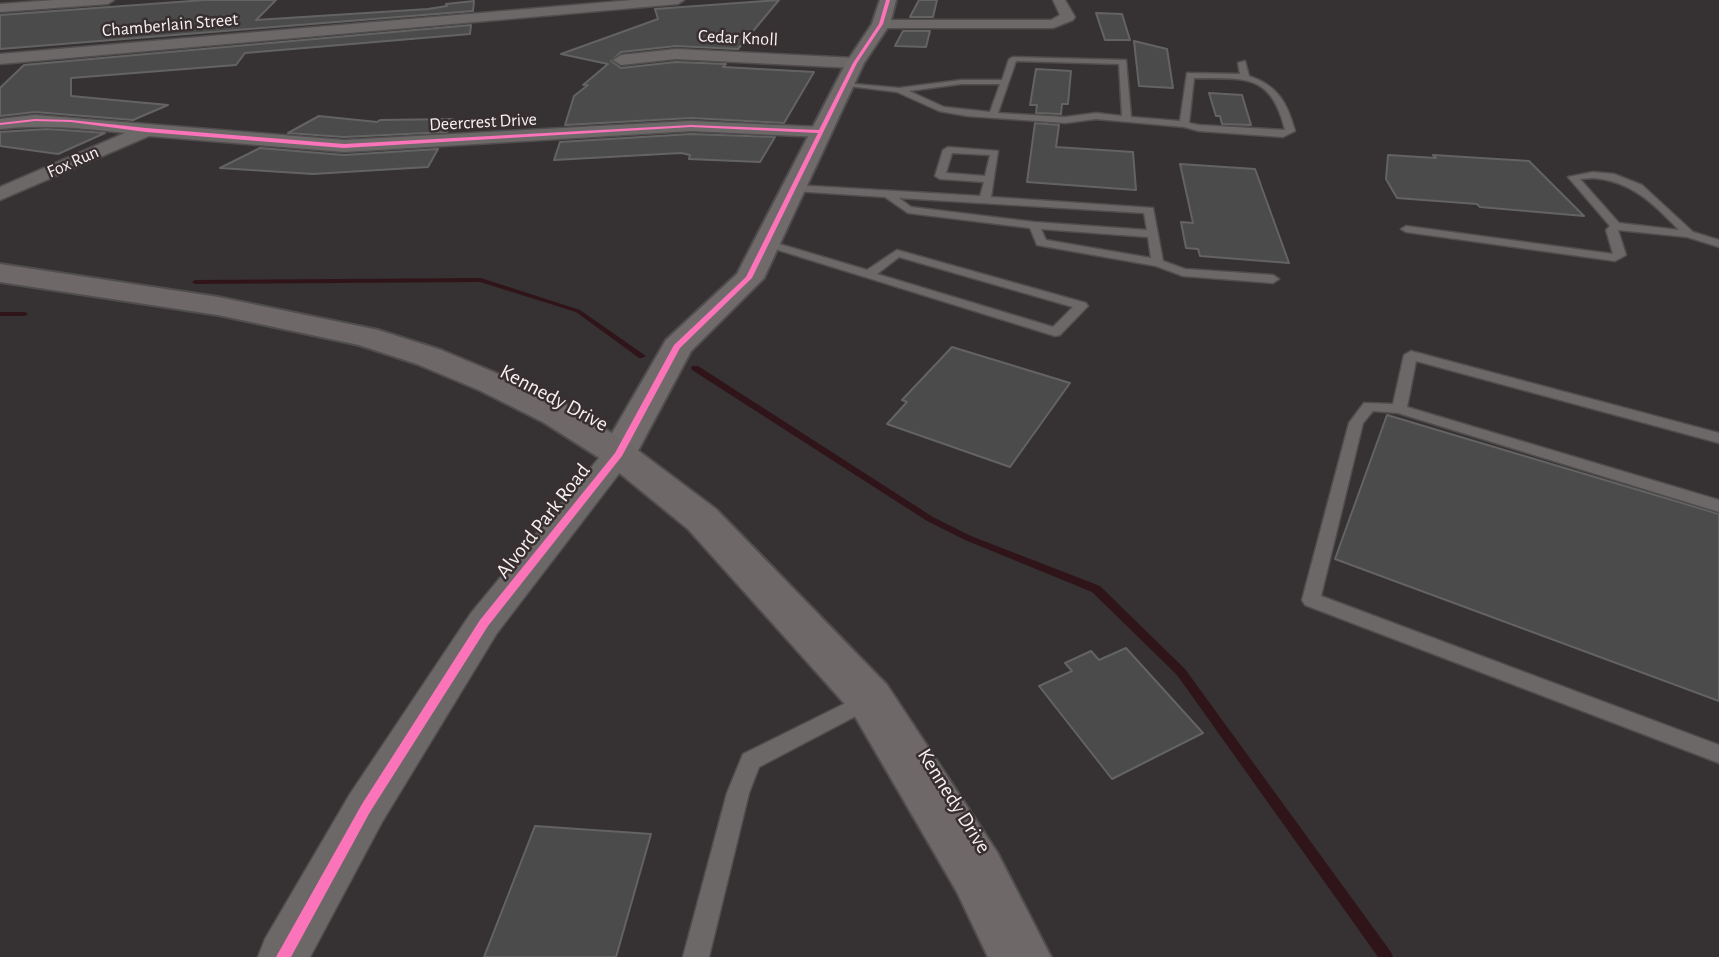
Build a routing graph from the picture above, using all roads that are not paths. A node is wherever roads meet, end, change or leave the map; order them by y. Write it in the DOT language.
graph roads {
  1 [pos="108,0"];
  2 [pos="678,0"];
  3 [pos="1059,0"];
  4 [pos="0,8"];
  5 [pos="885,12"];
  6 [pos="0,59"];
  7 [pos="621,60"];
  8 [pos="1242,62"];
  9 [pos="849,74"];
  10 [pos="1245,76"];
  11 [pos="1004,82"];
  12 [pos="899,90"];
  13 [pos="993,115"];
  14 [pos="1127,118"];
  15 [pos="0,124"];
  16 [pos="1184,124"];
  17 [pos="146,130"];
  18 [pos="821,132"];
  19 [pos="989,179"];
  20 [pos="794,188"];
  21 [pos="887,193"];
  22 [pos="0,194"];
  23 [pos="985,199"];
  24 [pos="1034,225"];
  25 [pos="1616,226"];
  26 [pos="1406,229"];
  27 [pos="1153,234"];
  28 [pos="1689,234"];
  29 [pos="766,243"];
  30 [pos="1719,244"];
  31 [pos="1158,263"];
  32 [pos="0,273"];
  33 [pos="868,275"];
  34 [pos="1273,279"];
  35 [pos="1399,409"];
  36 [pos="1719,438"];
  37 [pos="619,454"];
  38 [pos="1719,506"];
  39 [pos="870,699"];
  40 [pos="1719,754"];
  41 [pos="282,957"];
  42 [pos="696,957"];
  43 [pos="1020,957"];
  1 -- 4 [label="street"];
  2 -- 6 [label="street, Chamberlain Street"];
  3 -- 5 [label="street"];
  5 -- 9 [label="street, Alvord Park Road"];
  7 -- 9 [label="street, Cedar Knoll"];
  8 -- 10 [label="lane"];
  9 -- 12 [label="lane"];
  9 -- 18 [label="street, Alvord Park Road"];
  10 -- 16 [label="lane"];
  10 -- 16 [label="lane"];
  11 -- 12 [label="lane"];
  11 -- 13 [label="lane"];
  11 -- 14 [label="lane"];
  12 -- 13 [label="lane"];
  13 -- 14 [label="lane"];
  14 -- 16 [label="lane"];
  15 -- 17 [label="street, Deercrest Drive"];
  17 -- 18 [label="street, Deercrest Drive"];
  17 -- 22 [label="street, Fox Run"];
  18 -- 20 [label="street, Alvord Park Road"];
  19 -- 19 [label="lane"];
  19 -- 23 [label="lane"];
  20 -- 21 [label="lane"];
  20 -- 29 [label="street, Alvord Park Road"];
  21 -- 23 [label="lane"];
  21 -- 24 [label="lane"];
  23 -- 27 [label="lane"];
  24 -- 27 [label="lane"];
  24 -- 31 [label="lane"];
  25 -- 26 [label="lane"];
  25 -- 28 [label="lane"];
  25 -- 28 [label="lane"];
  27 -- 31 [label="lane"];
  28 -- 30 [label="lane"];
  29 -- 33 [label="lane"];
  29 -- 37 [label="street, Alvord Park Road"];
  31 -- 34 [label="lane"];
  32 -- 37 [label="main road, Kennedy Drive"];
  33 -- 33 [label="lane"];
  35 -- 36 [label="lane"];
  35 -- 38 [label="lane"];
  35 -- 40 [label="lane"];
  37 -- 39 [label="main road, Kennedy Drive"];
  37 -- 41 [label="street, Alvord Park Road"];
  39 -- 42 [label="lane"];
  39 -- 43 [label="main road, Kennedy Drive"];
}
